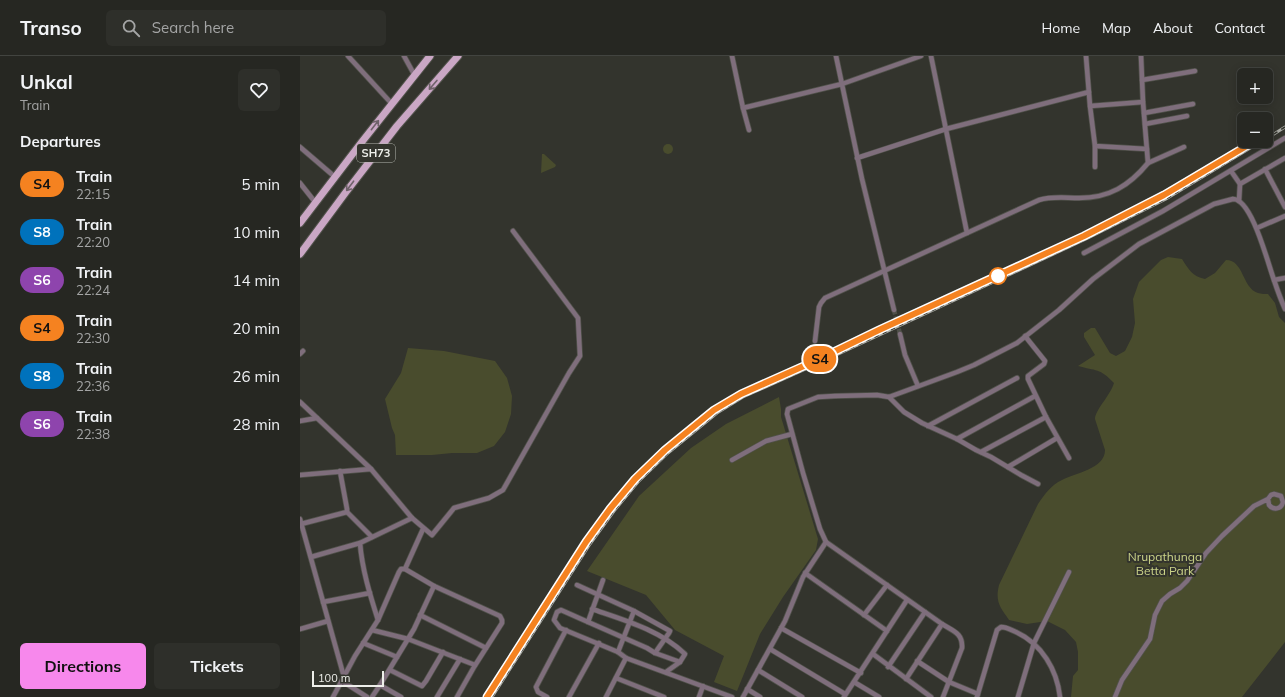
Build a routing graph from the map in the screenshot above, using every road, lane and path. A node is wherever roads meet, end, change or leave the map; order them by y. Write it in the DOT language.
graph roads {
  1 [pos="348,56"];
  2 [pos="404,56"];
  3 [pos="430,56"];
  4 [pos="458,56"];
  5 [pos="732,56"];
  6 [pos="836,56"];
  7 [pos="921,56"];
  8 [pos="931,56"];
  9 [pos="1086,56"];
  10 [pos="1142,56"];
  11 [pos="1195,71"];
  12 [pos="415,76"];
  13 [pos="1142,80"];
  14 [pos="842,84"];
  15 [pos="1089,92"];
  16 [pos="1143,102"];
  17 [pos="392,104"];
  18 [pos="1193,104"];
  19 [pos="1090,106"];
  20 [pos="743,108"];
  21 [pos="1144,113"];
  22 [pos="1187,116"];
  23 [pos="1145,124"];
  24 [pos="946,129"];
  25 [pos="749,130"];
  26 [pos="1285,138"];
  27 [pos="1095,146"];
  28 [pos="300,147"];
  29 [pos="1184,147"];
  30 [pos="1147,149"];
  31 [pos="857,158"];
  32 [pos="1285,158"];
  33 [pos="1148,164"];
  34 [pos="1095,167"];
  35 [pos="1265,169"];
  36 [pos="1232,171"];
  37 [pos="335,177"];
  38 [pos="300,183"];
  39 [pos="1240,184"];
  40 [pos="1239,201"];
  41 [pos="315,202"];
  42 [pos="1285,207"];
  43 [pos="1285,216"];
  44 [pos="300,223"];
  45 [pos="1257,228"];
  46 [pos="513,231"];
  47 [pos="967,233"];
  48 [pos="1084,253"];
  49 [pos="300,254"];
  50 [pos="884,272"];
  51 [pos="1285,278"];
  52 [pos="1274,280"];
  53 [pos="1285,309"];
  54 [pos="894,310"];
  55 [pos="900,334"];
  56 [pos="1025,336"];
  57 [pos="815,341"];
  58 [pos="1017,378"];
  59 [pos="918,386"];
  60 [pos="1035,396"];
  61 [pos="889,397"];
  62 [pos="300,402"];
  63 [pos="1046,416"];
  64 [pos="317,418"];
  65 [pos="300,421"];
  66 [pos="928,426"];
  67 [pos="792,434"];
  68 [pos="1057,438"];
  69 [pos="957,439"];
  70 [pos="981,452"];
  71 [pos="1069,458"];
  72 [pos="732,460"];
  73 [pos="1008,467"];
  74 [pos="371,469"];
  75 [pos="340,471"];
  76 [pos="300,474"];
  77 [pos="1038,484"];
  78 [pos="1268,499"];
  79 [pos="347,512"];
  80 [pos="412,518"];
  81 [pos="301,522"];
  82 [pos="423,529"];
  83 [pos="302,537"];
  84 [pos="372,537"];
  85 [pos="826,542"];
  86 [pos="360,543"];
  87 [pos="311,557"];
  88 [pos="406,569"];
  89 [pos="1069,572"];
  90 [pos="806,573"];
  91 [pos="603,580"];
  92 [pos="577,585"];
  93 [pos="886,585"];
  94 [pos="434,586"];
  95 [pos="370,593"];
  96 [pos="598,594"];
  97 [pos="907,600"];
  98 [pos="323,602"];
  99 [pos="592,609"];
  100 [pos="634,611"];
  101 [pos="925,612"];
  102 [pos="420,615"];
  103 [pos="864,615"];
  104 [pos="378,620"];
  105 [pos="328,621"];
  106 [pos="588,622"];
  107 [pos="630,622"];
  108 [pos="942,624"];
  109 [pos="781,628"];
  110 [pos="300,629"];
  111 [pos="372,630"];
  112 [pos="566,630"];
  113 [pos="887,631"];
  114 [pos="624,638"];
  115 [pos="665,638"];
  116 [pos="408,639"];
  117 [pos="599,643"];
  118 [pos="1034,643"];
  119 [pos="363,644"];
  120 [pos="486,648"];
  121 [pos="770,649"];
  122 [pos="443,652"];
  123 [pos="618,652"];
  124 [pos="655,653"];
  125 [pos="873,654"];
  126 [pos="397,658"];
  127 [pos="626,658"];
  128 [pos="460,659"];
  129 [pos="917,661"];
  130 [pos="680,662"];
  131 [pos="475,665"];
  132 [pos="888,666"];
  133 [pos="390,670"];
  134 [pos="758,670"];
  135 [pos="666,672"];
  136 [pos="861,673"];
  137 [pos="616,678"];
  138 [pos="343,679"];
  139 [pos="906,679"];
  140 [pos="854,682"];
  141 [pos="949,682"];
  142 [pos="380,685"];
  143 [pos="703,686"];
  144 [pos="747,689"];
  145 [pos="978,695"];
  146 [pos="845,696"];
  147 [pos="333,697"];
  148 [pos="367,697"];
  149 [pos="372,697"];
  150 [pos="401,697"];
  151 [pos="437,697"];
  152 [pos="457,697"];
  153 [pos="547,697"];
  154 [pos="569,697"];
  155 [pos="606,697"];
  156 [pos="664,697"];
  157 [pos="700,697"];
  158 [pos="732,697"];
  159 [pos="742,697"];
  160 [pos="760,697"];
  161 [pos="802,697"];
  162 [pos="879,697"];
  163 [pos="931,697"];
  164 [pos="943,697"];
  165 [pos="1018,697"];
  166 [pos="1060,697"];
  167 [pos="1115,697"];
  1 -- 17 [label="street"];
  2 -- 12 [label="street"];
  3 -- 12 [label="main road, SH73"];
  4 -- 49 [label="main road, SH73, one-way"];
  5 -- 20 [label="street"];
  6 -- 14 [label="street"];
  7 -- 14 [label="street"];
  8 -- 24 [label="street"];
  9 -- 15 [label="street"];
  10 -- 13 [label="street"];
  11 -- 13 [label="street"];
  12 -- 17 [label="main road, SH73"];
  13 -- 16 [label="street"];
  14 -- 20 [label="street"];
  14 -- 31 [label="street"];
  15 -- 19 [label="street"];
  15 -- 24 [label="street"];
  16 -- 19 [label="street"];
  16 -- 21 [label="street"];
  37 -- 17 [label="main road, SH73, one-way"];
  18 -- 21 [label="street"];
  19 -- 27 [label="street"];
  20 -- 25 [label="street"];
  21 -- 23 [label="street"];
  22 -- 23 [label="street"];
  23 -- 30 [label="street"];
  24 -- 31 [label="street"];
  24 -- 47 [label="street"];
  26 -- 36 [label="street"];
  27 -- 30 [label="street"];
  27 -- 34 [label="street"];
  28 -- 37 [label="street"];
  29 -- 33 [label="street"];
  30 -- 33 [label="street"];
  31 -- 50 [label="street"];
  32 -- 35 [label="street"];
  33 -- 47 [label="street"];
  35 -- 39 [label="street"];
  35 -- 42 [label="street"];
  36 -- 39 [label="street"];
  36 -- 48 [label="street"];
  37 -- 41 [label="main road, SH73"];
  38 -- 41 [label="street"];
  39 -- 40 [label="street"];
  40 -- 45 [label="street"];
  40 -- 56 [label="street"];
  41 -- 44 [label="main road, SH73"];
  43 -- 45 [label="street"];
  45 -- 52 [label="street"];
  46 -- 82 [label="street"];
  47 -- 50 [label="street"];
  50 -- 54 [label="street"];
  50 -- 57 [label="street"];
  51 -- 52 [label="street"];
  52 -- 53 [label="street"];
  55 -- 59 [label="street"];
  56 -- 59 [label="street"];
  56 -- 60 [label="street"];
  58 -- 66 [label="street"];
  59 -- 61 [label="street"];
  60 -- 63 [label="street"];
  60 -- 69 [label="street"];
  61 -- 66 [label="street"];
  61 -- 67 [label="street"];
  62 -- 64 [label="street"];
  63 -- 68 [label="street"];
  63 -- 70 [label="street"];
  64 -- 65 [label="street"];
  64 -- 74 [label="street"];
  66 -- 69 [label="street"];
  67 -- 72 [label="street"];
  67 -- 85 [label="street"];
  68 -- 71 [label="street"];
  68 -- 73 [label="street"];
  69 -- 70 [label="street"];
  70 -- 73 [label="street"];
  73 -- 77 [label="street"];
  74 -- 75 [label="street"];
  74 -- 80 [label="street"];
  75 -- 76 [label="street"];
  75 -- 79 [label="street"];
  78 -- 167 [label="street"];
  79 -- 81 [label="street"];
  79 -- 84 [label="street"];
  80 -- 82 [label="street"];
  80 -- 84 [label="street"];
  81 -- 83 [label="street"];
  82 -- 88 [label="street"];
  83 -- 87 [label="street"];
  84 -- 86 [label="street"];
  85 -- 90 [label="street"];
  85 -- 93 [label="street"];
  86 -- 87 [label="street"];
  86 -- 95 [label="street"];
  87 -- 98 [label="street"];
  88 -- 94 [label="street"];
  88 -- 104 [label="street"];
  89 -- 118 [label="street"];
  90 -- 103 [label="street"];
  90 -- 109 [label="street"];
  91 -- 96 [label="street"];
  92 -- 96 [label="street"];
  93 -- 97 [label="street"];
  93 -- 103 [label="street"];
  94 -- 102 [label="street"];
  94 -- 120 [label="street"];
  95 -- 98 [label="street"];
  95 -- 104 [label="street"];
  96 -- 99 [label="street"];
  96 -- 100 [label="street"];
  97 -- 101 [label="street"];
  97 -- 113 [label="street"];
  98 -- 105 [label="street"];
  99 -- 106 [label="street"];
  99 -- 107 [label="street"];
  100 -- 107 [label="street"];
  100 -- 115 [label="street"];
  101 -- 108 [label="street"];
  101 -- 132 [label="street"];
  102 -- 116 [label="street"];
  102 -- 120 [label="street"];
  103 -- 113 [label="street"];
  104 -- 111 [label="street"];
  105 -- 110 [label="street"];
  105 -- 138 [label="street"];
  106 -- 112 [label="street"];
  106 -- 114 [label="street"];
  107 -- 114 [label="street"];
  107 -- 115 [label="street"];
  108 -- 129 [label="street"];
  108 -- 141 [label="street"];
  109 -- 121 [label="street"];
  109 -- 136 [label="street"];
  111 -- 116 [label="street"];
  111 -- 119 [label="street"];
  112 -- 117 [label="street"];
  112 -- 153 [label="street"];
  113 -- 125 [label="street"];
  114 -- 123 [label="street"];
  114 -- 124 [label="street"];
  115 -- 124 [label="street"];
  115 -- 130 [label="street"];
  116 -- 122 [label="street"];
  116 -- 126 [label="street"];
  117 -- 123 [label="street"];
  117 -- 154 [label="street"];
  118 -- 145 [label="street"];
  118 -- 165 [label="street"];
  118 -- 166 [label="street"];
  119 -- 126 [label="street"];
  119 -- 138 [label="street"];
  120 -- 131 [label="street"];
  121 -- 134 [label="street"];
  121 -- 146 [label="street"];
  122 -- 128 [label="street"];
  122 -- 133 [label="street"];
  123 -- 127 [label="street"];
  124 -- 130 [label="street"];
  125 -- 132 [label="street"];
  125 -- 136 [label="street"];
  126 -- 133 [label="street"];
  127 -- 135 [label="street"];
  127 -- 137 [label="street"];
  128 -- 131 [label="street"];
  128 -- 151 [label="street"];
  129 -- 139 [label="street"];
  129 -- 141 [label="street"];
  130 -- 135 [label="street"];
  131 -- 152 [label="street"];
  132 -- 139 [label="street"];
  133 -- 142 [label="street"];
  134 -- 144 [label="street"];
  134 -- 161 [label="street"];
  135 -- 143 [label="street"];
  136 -- 140 [label="street"];
  137 -- 155 [label="street"];
  137 -- 156 [label="street"];
  138 -- 147 [label="street"];
  138 -- 148 [label="street"];
  139 -- 163 [label="street"];
  140 -- 146 [label="street"];
  140 -- 162 [label="street"];
  141 -- 145 [label="street"];
  141 -- 164 [label="street"];
  142 -- 149 [label="street"];
  142 -- 150 [label="street"];
  143 -- 157 [label="street"];
  143 -- 158 [label="street"];
  144 -- 159 [label="street"];
  144 -- 160 [label="street"];
}
